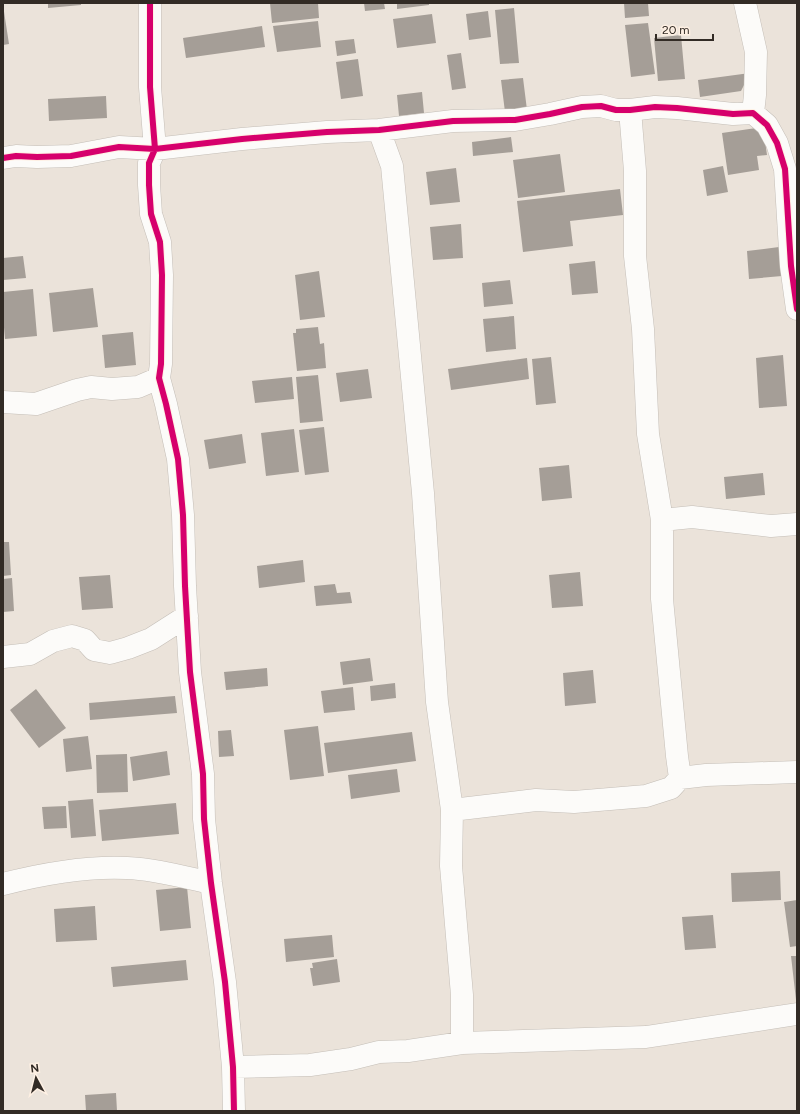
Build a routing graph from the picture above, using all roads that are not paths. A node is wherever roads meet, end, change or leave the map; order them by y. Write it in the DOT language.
graph roads {
  1 [pos="150,3"];
  2 [pos="745,3"];
  3 [pos="630,110"];
  4 [pos="753,112"];
  5 [pos="379,130"];
  6 [pos="155,149"];
  7 [pos="3,158"];
  8 [pos="797,310"];
  9 [pos="159,378"];
  10 [pos="138,387"];
  11 [pos="3,402"];
  12 [pos="166,404"];
  13 [pos="662,520"];
  14 [pos="797,524"];
  15 [pos="187,616"];
  16 [pos="3,657"];
  17 [pos="797,772"];
  18 [pos="680,778"];
  19 [pos="452,810"];
  20 [pos="211,883"];
  21 [pos="3,884"];
  22 [pos="797,1014"];
  23 [pos="462,1043"];
  24 [pos="233,1068"];
  25 [pos="234,1111"];
  1 -- 6 [label="street"];
  2 -- 4 [label="street"];
  3 -- 4 [label="street"];
  3 -- 5 [label="street"];
  3 -- 13 [label="street"];
  4 -- 8 [label="street"];
  5 -- 6 [label="street"];
  5 -- 19 [label="street"];
  6 -- 7 [label="street"];
  6 -- 9 [label="street"];
  9 -- 10 [label="street"];
  9 -- 12 [label="street"];
  10 -- 11 [label="street"];
  10 -- 12 [label="street"];
  12 -- 15 [label="street"];
  13 -- 14 [label="street"];
  13 -- 18 [label="street"];
  15 -- 16 [label="street"];
  15 -- 20 [label="street"];
  17 -- 18 [label="street"];
  18 -- 19 [label="street"];
  19 -- 23 [label="street"];
  20 -- 21 [label="street"];
  20 -- 24 [label="street"];
  22 -- 23 [label="street"];
  23 -- 24 [label="street"];
  24 -- 25 [label="street"];
}
